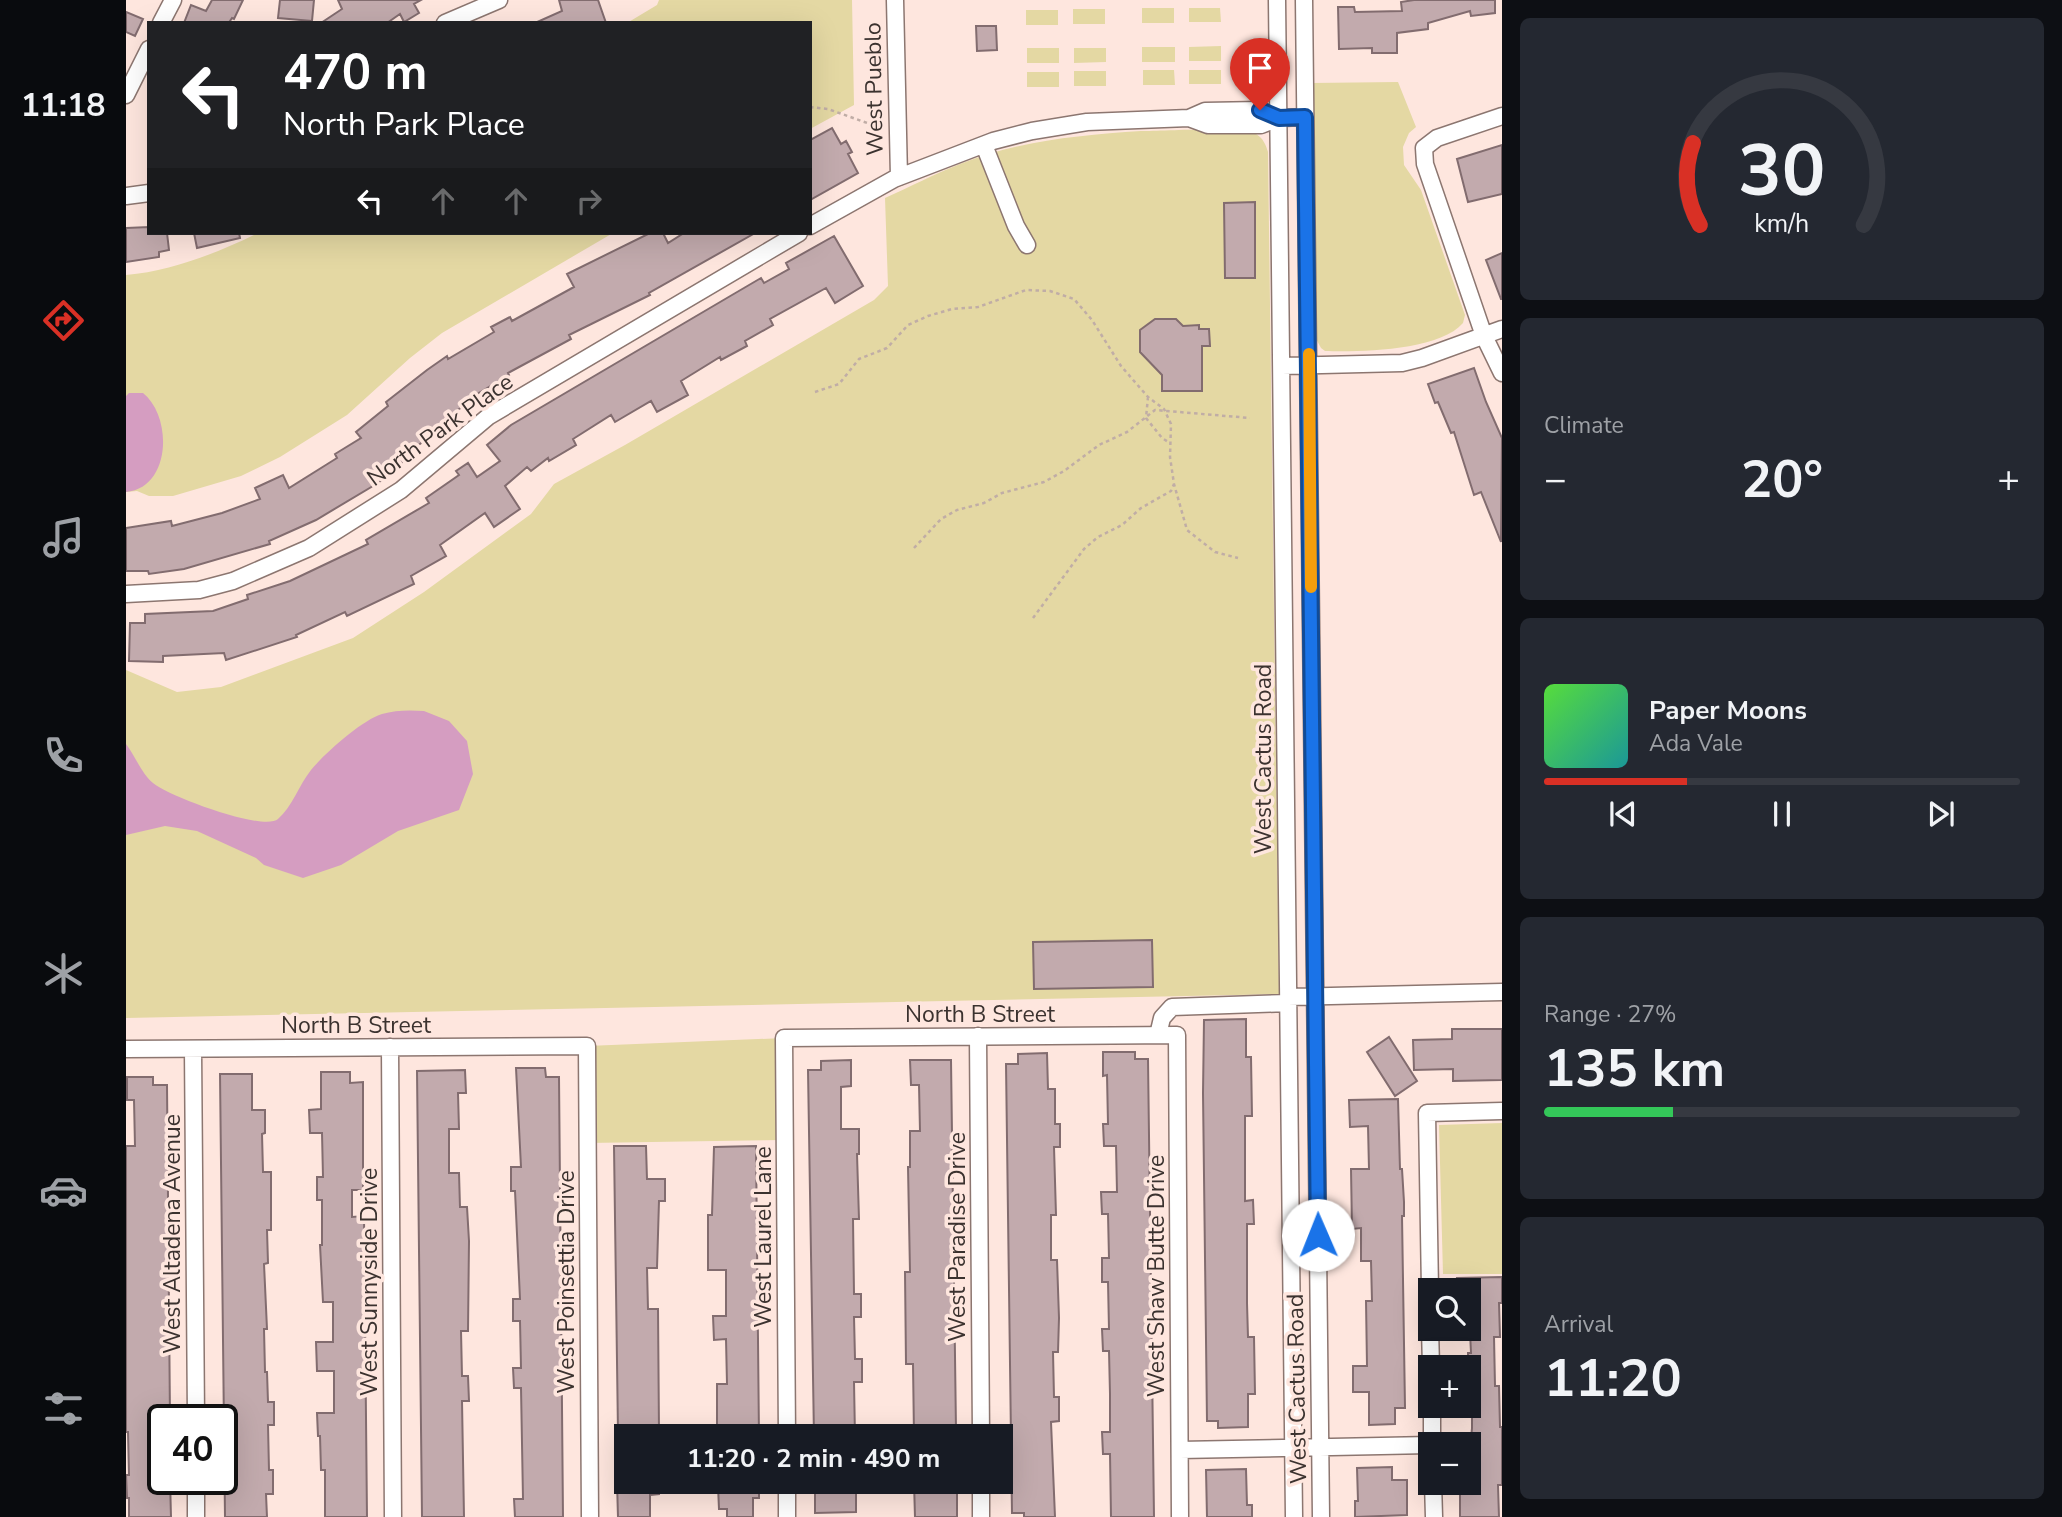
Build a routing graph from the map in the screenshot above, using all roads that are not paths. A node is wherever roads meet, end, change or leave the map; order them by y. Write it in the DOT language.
graph roads {
  1 [pos="173,0"];
  2 [pos="499,0"];
  3 [pos="895,0"];
  4 [pos="1277,0"];
  5 [pos="1304,0"];
  6 [pos="163,21"];
  7 [pos="450,21"];
  8 [pos="147,53"];
  9 [pos="126,95"];
  10 [pos="1502,116"];
  11 [pos="1305,117"];
  12 [pos="1279,118"];
  13 [pos="984,145"];
  14 [pos="899,177"];
  15 [pos="147,193"];
  16 [pos="126,196"];
  17 [pos="812,225"];
  18 [pos="796,235"];
  19 [pos="1027,245"];
  20 [pos="1502,329"];
  21 [pos="1484,336"];
  22 [pos="1282,366"];
  23 [pos="1309,366"];
  24 [pos="1502,373"];
  25 [pos="126,594"];
  26 [pos="1502,992"];
  27 [pos="1316,997"];
  28 [pos="1288,1000"];
  29 [pos="1158,1035"];
  30 [pos="1177,1035"];
  31 [pos="978,1036"];
  32 [pos="784,1038"];
  33 [pos="587,1046"];
  34 [pos="390,1047"];
  35 [pos="126,1049"];
  36 [pos="193,1049"];
  37 [pos="1502,1111"];
  38 [pos="1430,1278"];
  39 [pos="195,1404"];
  40 [pos="787,1424"];
  41 [pos="981,1424"];
  42 [pos="1418,1444"];
  43 [pos="1320,1447"];
  44 [pos="1293,1448"];
  45 [pos="1180,1450"];
  46 [pos="787,1494"];
  47 [pos="981,1494"];
  48 [pos="196,1495"];
  49 [pos="1433,1495"];
  50 [pos="196,1517"];
  51 [pos="393,1517"];
  52 [pos="590,1517"];
  53 [pos="787,1517"];
  54 [pos="981,1517"];
  55 [pos="1180,1517"];
  56 [pos="1294,1517"];
  57 [pos="1321,1517"];
  58 [pos="1434,1517"];
  1 -- 6 [label="street"];
  2 -- 7 [label="street"];
  3 -- 14 [label="street, West Pueblo"];
  4 -- 12 [label="street, West Cactus Road"];
  5 -- 11 [label="street, West Cactus Road"];
  8 -- 9 [label="street"];
  10 -- 21 [label="street"];
  11 -- 12 [label="street"];
  11 -- 23 [label="street, West Cactus Road"];
  12 -- 13 [label="street"];
  12 -- 22 [label="street, West Cactus Road"];
  13 -- 14 [label="street"];
  13 -- 19 [label="street"];
  14 -- 17 [label="street"];
  15 -- 16 [label="street"];
  18 -- 25 [label="street, North Park Place"];
  20 -- 21 [label="street"];
  21 -- 23 [label="street"];
  21 -- 24 [label="street"];
  22 -- 23 [label="street"];
  22 -- 28 [label="street, West Cactus Road"];
  23 -- 27 [label="street, West Cactus Road"];
  26 -- 27 [label="street"];
  27 -- 28 [label="street"];
  27 -- 43 [label="street, West Cactus Road"];
  28 -- 29 [label="street"];
  28 -- 44 [label="street, West Cactus Road"];
  29 -- 30 [label="street, North B Street"];
  29 -- 31 [label="street, North B Street"];
  30 -- 45 [label="street, West Shaw Butte Drive"];
  31 -- 32 [label="street, North B Street"];
  31 -- 41 [label="street, West Paradise Drive"];
  32 -- 40 [label="street, West Laurel Lane"];
  33 -- 34 [label="street, North B Street"];
  33 -- 52 [label="street, West Poinsettia Drive"];
  34 -- 36 [label="street, North B Street"];
  34 -- 51 [label="street, West Sunnyside Drive"];
  35 -- 36 [label="street, North B Street"];
  36 -- 39 [label="street, West Altadena Avenue"];
  37 -- 38 [label="street"];
  42 -- 43 [label="street"];
  43 -- 44 [label="street"];
  43 -- 57 [label="street, West Cactus Road"];
  44 -- 45 [label="street"];
  44 -- 56 [label="street, West Cactus Road"];
  45 -- 55 [label="street, West Shaw Butte Drive"];
  46 -- 53 [label="street"];
  47 -- 54 [label="street"];
  48 -- 50 [label="street"];
  49 -- 58 [label="street"];
}
